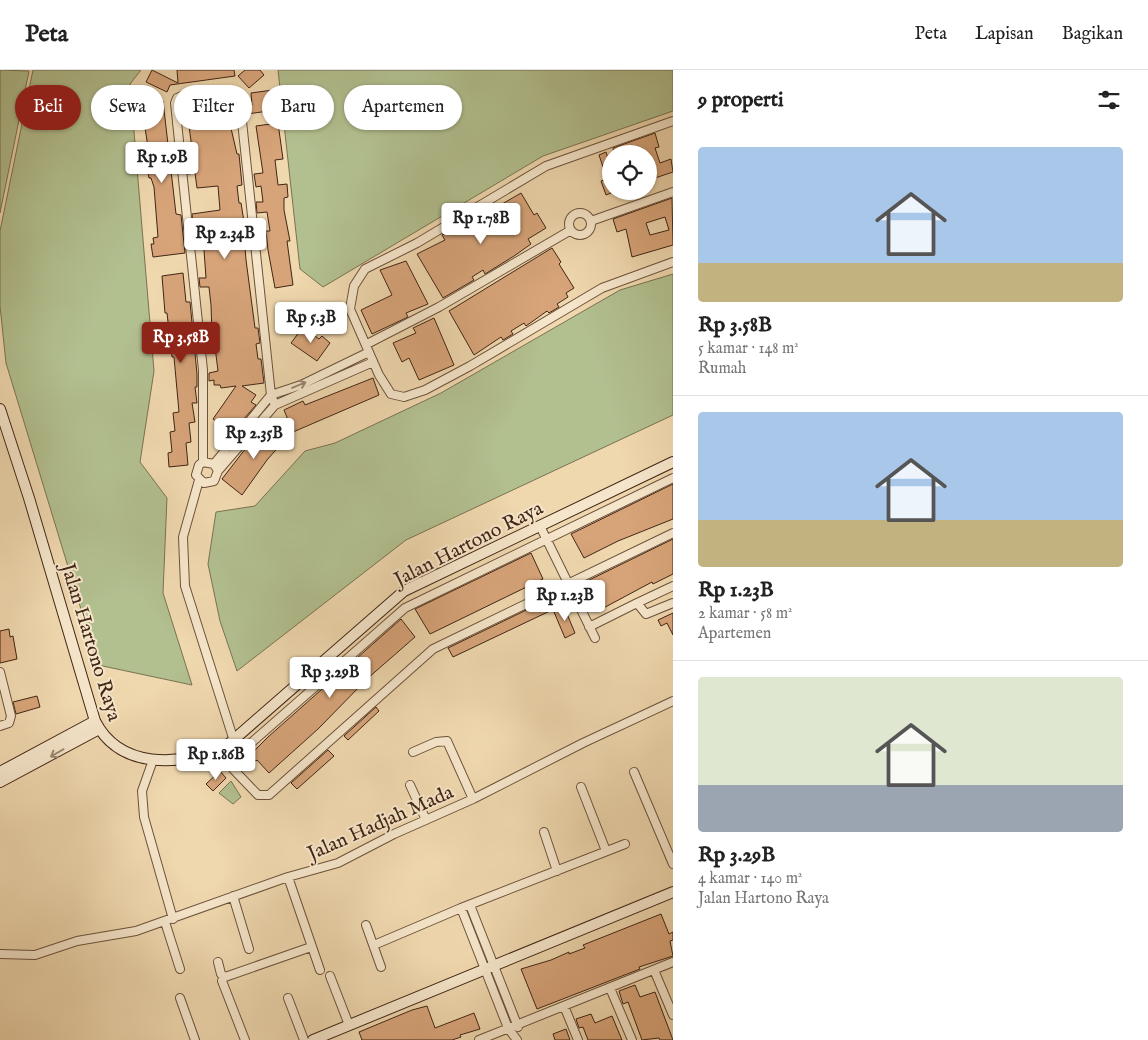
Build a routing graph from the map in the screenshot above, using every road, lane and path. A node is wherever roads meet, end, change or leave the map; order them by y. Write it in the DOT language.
graph roads {
  1 [pos="673,121"];
  2 [pos="673,192"];
  3 [pos="591,221"];
  4 [pos="570,230"];
  5 [pos="673,262"];
  6 [pos="368,348"];
  7 [pos="373,362"];
  8 [pos="271,395"];
  9 [pos="275,404"];
  10 [pos="0,409"];
  11 [pos="204,462"];
  12 [pos="673,462"];
  13 [pos="216,467"];
  14 [pos="673,478"];
  15 [pos="199,480"];
  16 [pos="540,526"];
  17 [pos="673,532"];
  18 [pos="546,540"];
  19 [pos="567,583"];
  20 [pos="673,586"];
  21 [pos="637,603"];
  22 [pos="673,603"];
  23 [pos="589,626"];
  24 [pos="595,638"];
  25 [pos="0,672"];
  26 [pos="673,701"];
  27 [pos="97,725"];
  28 [pos="0,726"];
  29 [pos="234,741"];
  30 [pos="413,752"];
  31 [pos="153,760"];
  32 [pos="0,772"];
  33 [pos="634,772"];
  34 [pos="0,782"];
  35 [pos="410,785"];
  36 [pos="581,787"];
  37 [pos="473,799"];
  38 [pos="426,820"];
  39 [pos="544,832"];
  40 [pos="625,844"];
  41 [pos="606,851"];
  42 [pos="673,864"];
  43 [pos="557,871"];
  44 [pos="288,877"];
  45 [pos="673,892"];
  46 [pos="233,896"];
  47 [pos="470,904"];
  48 [pos="460,908"];
  49 [pos="173,919"];
  50 [pos="165,922"];
  51 [pos="366,925"];
  52 [pos="374,945"];
  53 [pos="311,947"];
  54 [pos="249,949"];
  55 [pos="0,954"];
  56 [pos="218,962"];
  57 [pos="673,962"];
  58 [pos="381,967"];
  59 [pos="489,968"];
  60 [pos="180,969"];
  61 [pos="320,970"];
  62 [pos="654,970"];
  63 [pos="330,976"];
  64 [pos="222,981"];
  65 [pos="610,988"];
  66 [pos="180,998"];
  67 [pos="288,998"];
  68 [pos="564,1006"];
  69 [pos="673,1015"];
  70 [pos="518,1024"];
  71 [pos="349,1025"];
  72 [pos="508,1028"];
  73 [pos="195,1040"];
  74 [pos="245,1040"];
  75 [pos="304,1040"];
  76 [pos="313,1040"];
  77 [pos="479,1040"];
  78 [pos="517,1040"];
  79 [pos="578,1040"];
  80 [pos="632,1040"];
  1 -- 6 [label="street"];
  2 -- 3 [label="street"];
  3 -- 4 [label="street"];
  3 -- 4 [label="street"];
  4 -- 6 [label="street"];
  5 -- 7 [label="street"];
  6 -- 7 [label="street"];
  8 -- 6 [label="street, one-way"];
  7 -- 9 [label="street"];
  8 -- 9 [label="street"];
  8 -- 11 [label="street"];
  8 -- 13 [label="street"];
  9 -- 13 [label="street"];
  10 -- 27 [label="street, Jalan Hartono Raya"];
  11 -- 13 [label="street"];
  11 -- 15 [label="street"];
  12 -- 16 [label="street, Jalan Hartono Raya"];
  13 -- 15 [label="street"];
  14 -- 18 [label="street"];
  15 -- 29 [label="street"];
  16 -- 18 [label="street"];
  16 -- 29 [label="street, Jalan Hartono Raya"];
  17 -- 19 [label="street"];
  18 -- 19 [label="street"];
  18 -- 19 [label="street"];
  19 -- 23 [label="street"];
  20 -- 21 [label="street"];
  21 -- 22 [label="street"];
  21 -- 23 [label="street"];
  23 -- 24 [label="street"];
  25 -- 28 [label="street"];
  26 -- 37 [label="street, Jalan Hadjah Mada"];
  27 -- 31 [label="street, Jalan Hartono Raya"];
  27 -- 32 [label="street"];
  27 -- 34 [label="street, one-way"];
  29 -- 31 [label="street, Jalan Hartono Raya"];
  30 -- 37 [label="street"];
  31 -- 49 [label="street"];
  33 -- 42 [label="street"];
  35 -- 38 [label="street"];
  36 -- 41 [label="street"];
  37 -- 38 [label="street, Jalan Hadjah Mada"];
  38 -- 44 [label="street, Jalan Hadjah Mada"];
  39 -- 43 [label="street"];
  40 -- 41 [label="street"];
  41 -- 43 [label="street"];
  43 -- 47 [label="street"];
  44 -- 46 [label="street, Jalan Hadjah Mada"];
  44 -- 53 [label="street"];
  45 -- 59 [label="street"];
  46 -- 49 [label="street, Jalan Hadjah Mada"];
  46 -- 54 [label="street"];
  47 -- 48 [label="street"];
  47 -- 59 [label="street"];
  48 -- 52 [label="street"];
  48 -- 59 [label="street"];
  49 -- 50 [label="street, Jalan Hadjah Mada"];
  50 -- 55 [label="street, Jalan Hadjah Mada"];
  50 -- 60 [label="street"];
  51 -- 52 [label="street"];
  52 -- 58 [label="street"];
  53 -- 56 [label="street"];
  53 -- 61 [label="street"];
  57 -- 62 [label="street"];
  59 -- 70 [label="street"];
  59 -- 71 [label="street"];
  59 -- 72 [label="street"];
  62 -- 65 [label="street"];
  62 -- 69 [label="street"];
  63 -- 71 [label="street"];
  64 -- 74 [label="street"];
  65 -- 68 [label="street"];
  65 -- 80 [label="street"];
  66 -- 73 [label="street"];
  67 -- 75 [label="street"];
  68 -- 70 [label="street"];
  68 -- 79 [label="street"];
  70 -- 72 [label="street"];
  70 -- 78 [label="street"];
  71 -- 76 [label="street"];
  72 -- 77 [label="street"];
  72 -- 78 [label="street"];
}
